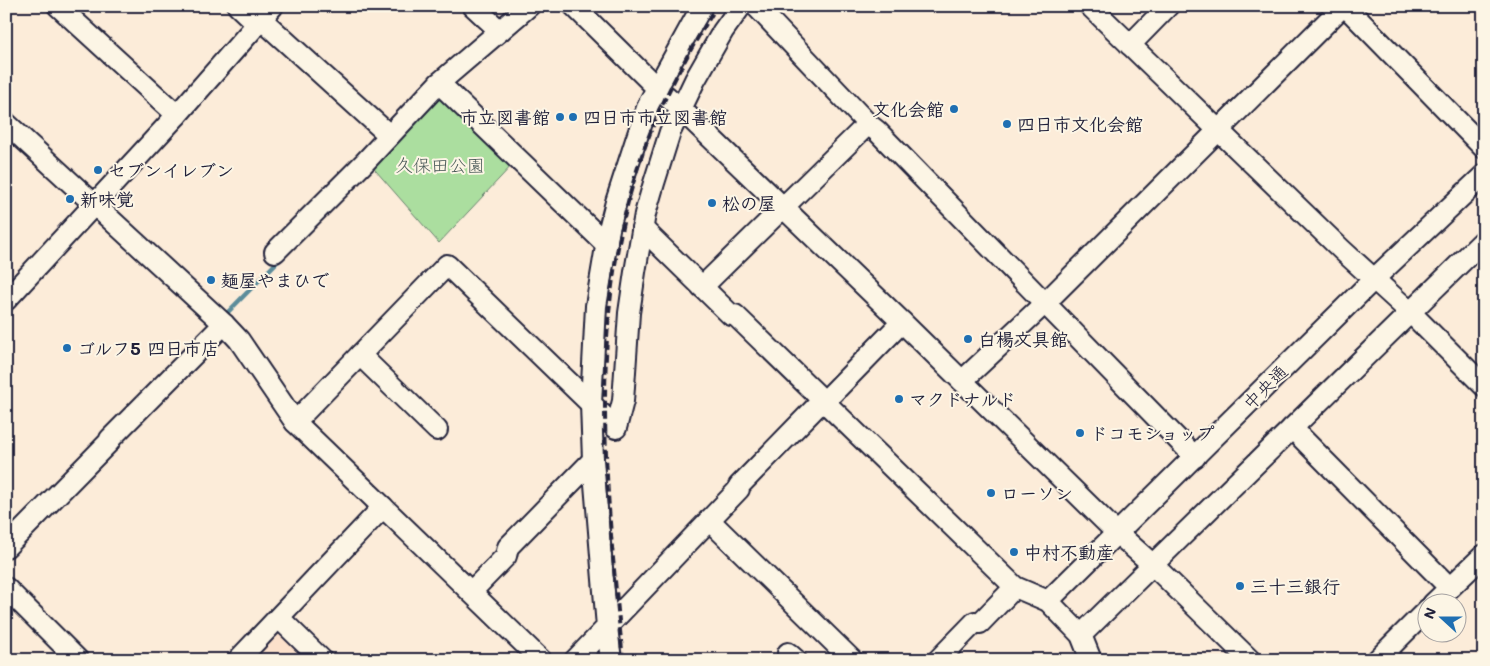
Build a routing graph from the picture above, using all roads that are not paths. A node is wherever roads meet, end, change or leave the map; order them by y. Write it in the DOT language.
graph roads {
  1 [pos="58,6"];
  2 [pos="238,6"];
  3 [pos="473,6"];
  4 [pos="529,6"];
  5 [pos="574,6"];
  6 [pos="702,6"];
  7 [pos="741,6"];
  8 [pos="756,6"];
  9 [pos="1090,6"];
  10 [pos="1168,6"];
  11 [pos="1344,6"];
  12 [pos="264,16"];
  13 [pos="500,31"];
  14 [pos="1130,45"];
  15 [pos="444,87"];
  16 [pos="657,88"];
  17 [pos="681,109"];
  18 [pos="177,114"];
  19 [pos="6,123"];
  20 [pos="868,124"];
  21 [pos="1218,130"];
  22 [pos="389,135"];
  23 [pos="1484,148"];
  24 [pos="1484,174"];
  25 [pos="94,205"];
  26 [pos="783,208"];
  27 [pos="642,228"];
  28 [pos="1484,240"];
  29 [pos="607,246"];
  30 [pos="275,252"];
  31 [pos="1374,279"];
  32 [pos="702,287"];
  33 [pos="6,300"];
  34 [pos="1045,303"];
  35 [pos="1410,312"];
  36 [pos="902,322"];
  37 [pos="224,324"];
  38 [pos="360,355"];
  39 [pos="962,381"];
  40 [pos="1484,386"];
  41 [pos="823,401"];
  42 [pos="591,404"];
  43 [pos="295,422"];
  44 [pos="1292,428"];
  45 [pos="438,430"];
  46 [pos="1194,457"];
  47 [pos="593,460"];
  48 [pos="383,507"];
  49 [pos="709,520"];
  50 [pos="1116,532"];
  51 [pos="6,547"];
  52 [pos="1484,555"];
  53 [pos="1153,565"];
  54 [pos="1451,586"];
  55 [pos="1015,587"];
  56 [pos="6,588"];
  57 [pos="471,592"];
  58 [pos="1443,594"];
  59 [pos="1048,601"];
  60 [pos="279,618"];
  61 [pos="1418,619"];
  62 [pos="607,627"];
  63 [pos="1081,635"];
  64 [pos="78,660"];
  65 [pos="238,660"];
  66 [pos="322,660"];
  67 [pos="541,660"];
  68 [pos="575,660"];
  69 [pos="611,660"];
  70 [pos="852,660"];
  71 [pos="938,660"];
  72 [pos="1091,660"];
  73 [pos="1250,660"];
  74 [pos="1377,660"];
  1 -- 18 [label="street"];
  2 -- 12 [label="street"];
  3 -- 13 [label="street"];
  4 -- 13 [label="street"];
  5 -- 16 [label="street"];
  6 -- 16 [label="street"];
  7 -- 17 [label="street"];
  8 -- 20 [label="street"];
  9 -- 14 [label="street"];
  10 -- 14 [label="street"];
  11 -- 21 [label="street"];
  11 -- 23 [label="street"];
  12 -- 18 [label="street"];
  12 -- 22 [label="street"];
  13 -- 15 [label="street"];
  14 -- 21 [label="street"];
  15 -- 22 [label="street"];
  15 -- 29 [label="street"];
  16 -- 17 [label="street"];
  16 -- 29 [label="street"];
  17 -- 26 [label="street"];
  17 -- 27 [label="street"];
  18 -- 25 [label="street"];
  19 -- 25 [label="street"];
  20 -- 26 [label="street"];
  20 -- 34 [label="street"];
  21 -- 31 [label="street"];
  21 -- 34 [label="street"];
  22 -- 30 [label="street"];
  24 -- 31 [label="street, 中央通"];
  25 -- 33 [label="street"];
  25 -- 37 [label="street"];
  26 -- 32 [label="street"];
  26 -- 36 [label="street"];
  27 -- 32 [label="street"];
  27 -- 42 [label="street"];
  28 -- 35 [label="street"];
  29 -- 42 [label="street"];
  31 -- 35 [label="street"];
  31 -- 46 [label="street, 中央通"];
  32 -- 41 [label="street"];
  34 -- 39 [label="street"];
  34 -- 46 [label="street"];
  35 -- 40 [label="street"];
  35 -- 44 [label="street"];
  36 -- 39 [label="street"];
  36 -- 41 [label="street"];
  37 -- 43 [label="street"];
  37 -- 51 [label="street"];
  38 -- 42 [label="street"];
  38 -- 43 [label="street"];
  38 -- 45 [label="street"];
  39 -- 50 [label="street"];
  41 -- 49 [label="street"];
  41 -- 55 [label="street"];
  42 -- 47 [label="street"];
  43 -- 48 [label="street"];
  44 -- 53 [label="street"];
  44 -- 54 [label="street"];
  46 -- 50 [label="street, 中央通"];
  47 -- 57 [label="street"];
  47 -- 62 [label="street"];
  48 -- 57 [label="street"];
  48 -- 60 [label="street"];
  49 -- 62 [label="street"];
  49 -- 70 [label="street"];
  50 -- 53 [label="street"];
  50 -- 59 [label="street, 中央通"];
  52 -- 54 [label="street"];
  53 -- 63 [label="street"];
  53 -- 73 [label="street"];
  54 -- 58 [label="street"];
  55 -- 59 [label="street"];
  55 -- 71 [label="street"];
  56 -- 64 [label="street"];
  57 -- 67 [label="street"];
  59 -- 63 [label="street"];
  60 -- 65 [label="street"];
  60 -- 66 [label="street"];
  61 -- 74 [label="street"];
  62 -- 68 [label="street"];
  62 -- 69 [label="street"];
  63 -- 72 [label="street"];
}
